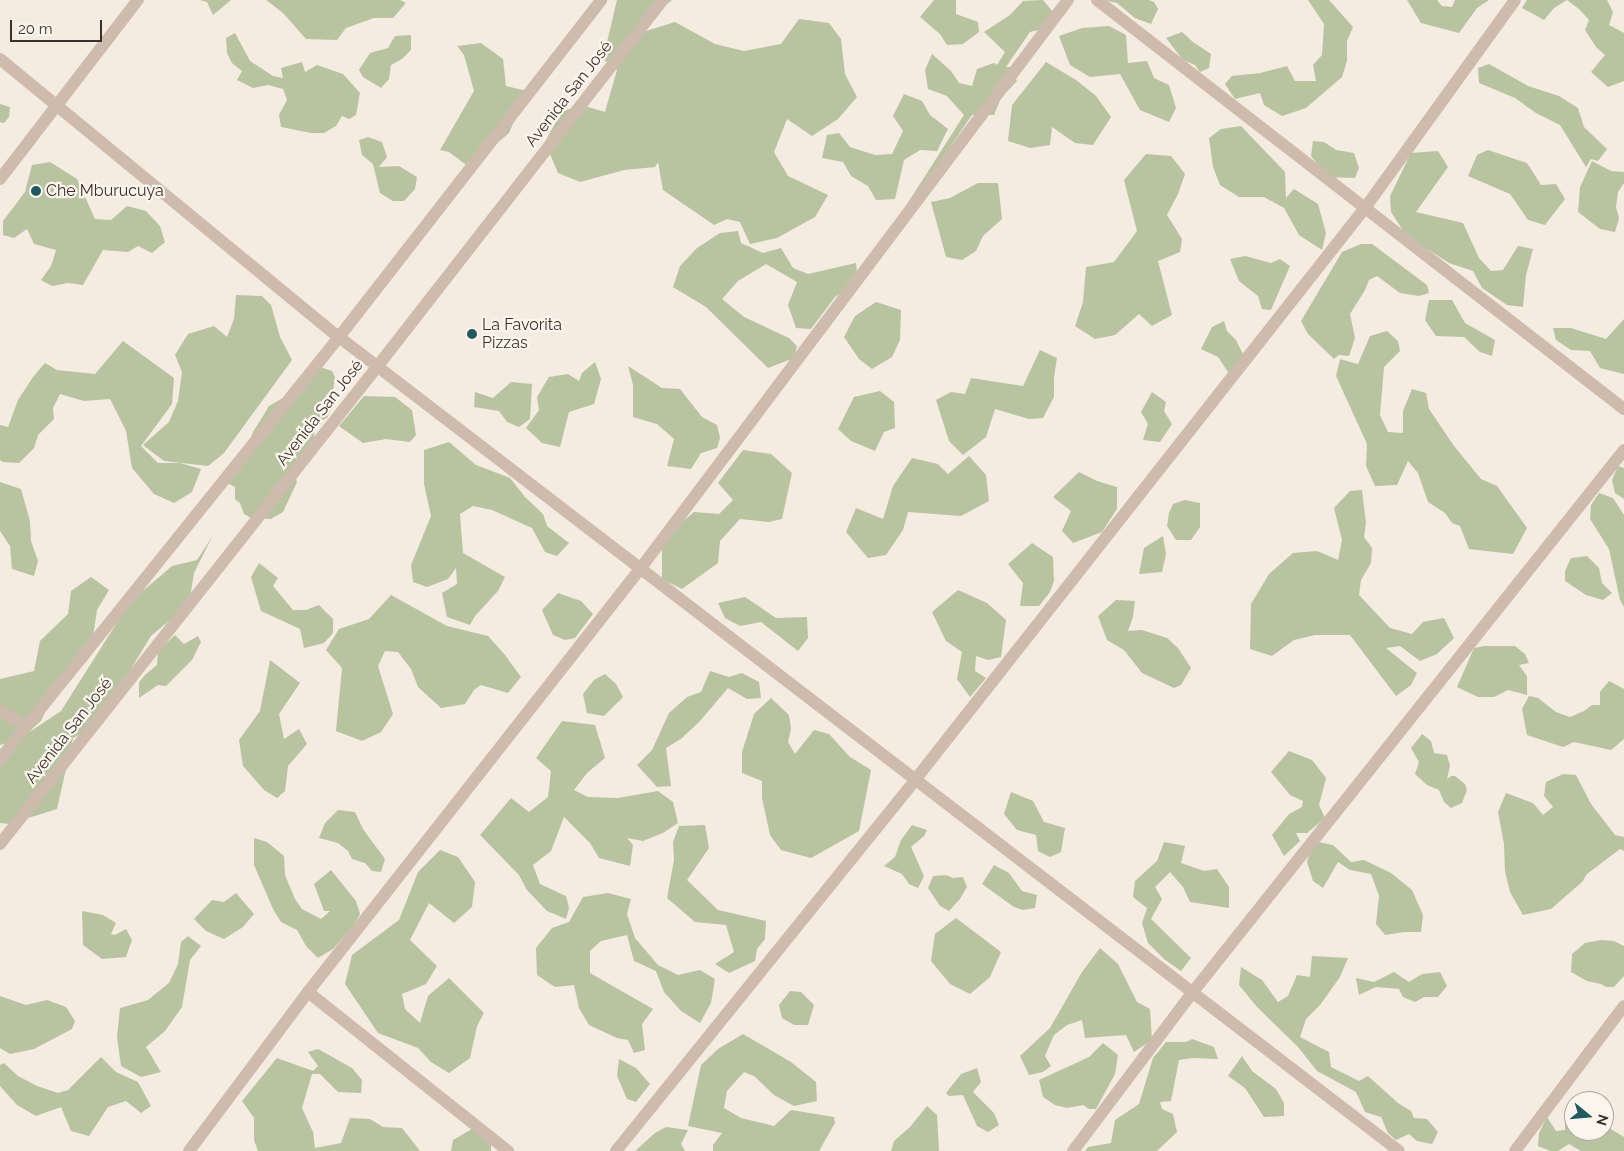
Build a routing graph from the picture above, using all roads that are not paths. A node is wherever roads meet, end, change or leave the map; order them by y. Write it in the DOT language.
graph roads {
  1 [pos="138,0"];
  2 [pos="601,0"];
  3 [pos="663,0"];
  4 [pos="1068,0"];
  5 [pos="1097,0"];
  6 [pos="1515,0"];
  7 [pos="0,59"];
  8 [pos="58,105"];
  9 [pos="0,179"];
  10 [pos="1365,208"];
  11 [pos="338,337"];
  12 [pos="377,367"];
  13 [pos="1624,408"];
  14 [pos="1624,450"];
  15 [pos="640,569"];
  16 [pos="0,710"];
  17 [pos="26,727"];
  18 [pos="0,759"];
  19 [pos="915,780"];
  20 [pos="0,844"];
  21 [pos="308,992"];
  22 [pos="1192,993"];
  23 [pos="1624,1006"];
  24 [pos="189,1151"];
  25 [pos="508,1151"];
  26 [pos="616,1151"];
  27 [pos="1073,1151"];
  28 [pos="1399,1151"];
  29 [pos="1514,1151"];
  1 -- 8 [label="street"];
  2 -- 11 [label="street, Avenida San José"];
  3 -- 12 [label="street, Avenida San José"];
  4 -- 15 [label="street"];
  5 -- 10 [label="street"];
  6 -- 10 [label="street"];
  7 -- 8 [label="street"];
  8 -- 9 [label="street"];
  8 -- 11 [label="street"];
  10 -- 13 [label="street"];
  10 -- 19 [label="street"];
  11 -- 12 [label="street"];
  11 -- 17 [label="street, Avenida San José"];
  12 -- 15 [label="street"];
  12 -- 20 [label="street, Avenida San José"];
  14 -- 22 [label="street"];
  15 -- 19 [label="street"];
  15 -- 21 [label="street"];
  16 -- 17 [label="street"];
  17 -- 18 [label="street, Avenida San José"];
  19 -- 22 [label="street"];
  19 -- 26 [label="street"];
  21 -- 24 [label="street"];
  21 -- 25 [label="street"];
  22 -- 27 [label="street"];
  22 -- 28 [label="street"];
  23 -- 29 [label="street"];
}
